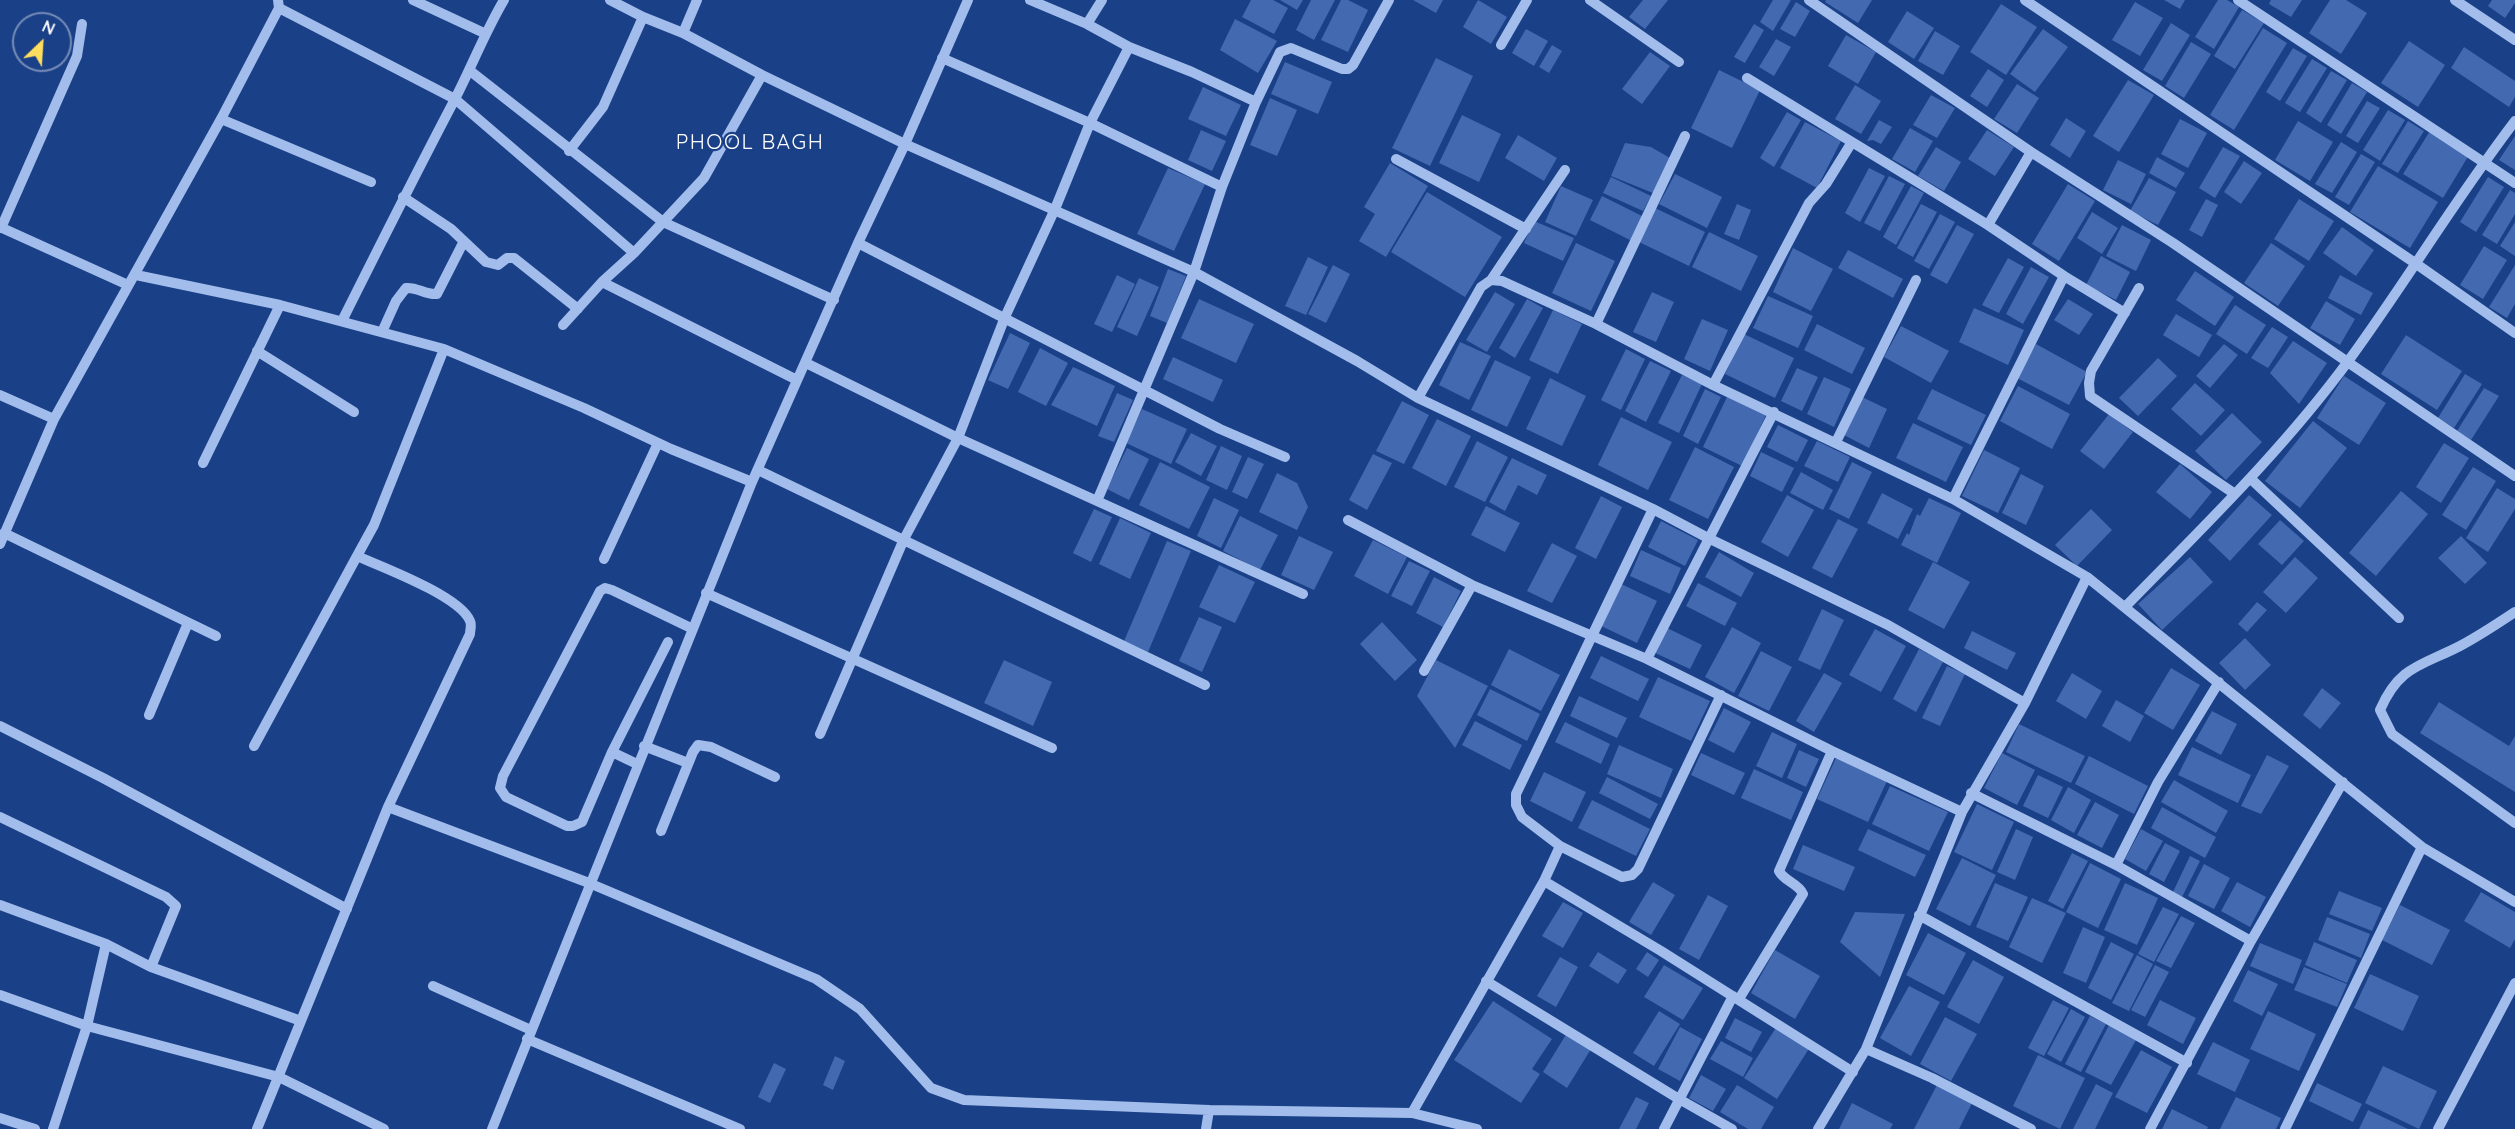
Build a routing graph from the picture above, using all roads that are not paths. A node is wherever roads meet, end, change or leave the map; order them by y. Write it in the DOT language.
graph roads {
  1 [pos="413,0"];
  2 [pos="504,0"];
  3 [pos="610,0"];
  4 [pos="697,0"];
  5 [pos="968,0"];
  6 [pos="1030,0"];
  7 [pos="1102,0"];
  8 [pos="1389,0"];
  9 [pos="1527,0"];
  10 [pos="1590,0"];
  11 [pos="1809,0"];
  12 [pos="2025,0"];
  13 [pos="2238,0"];
  14 [pos="2456,0"];
  15 [pos="278,4"];
  16 [pos="643,17"];
  17 [pos="82,24"];
  18 [pos="1087,24"];
  19 [pos="484,33"];
  20 [pos="683,33"];
  21 [pos="2515,40"];
  22 [pos="1501,45"];
  23 [pos="1129,47"];
  24 [pos="942,58"];
  25 [pos="1679,62"];
  26 [pos="469,70"];
  27 [pos="762,75"];
  28 [pos="1747,78"];
  29 [pos="455,99"];
  30 [pos="1256,102"];
  31 [pos="221,119"];
  32 [pos="2515,121"];
  33 [pos="1090,123"];
  34 [pos="1685,136"];
  35 [pos="1852,142"];
  36 [pos="906,144"];
  37 [pos="569,151"];
  38 [pos="2031,152"];
  39 [pos="1396,159"];
  40 [pos="2484,161"];
  41 [pos="1565,170"];
  42 [pos="371,182"];
  43 [pos="2515,183"];
  44 [pos="1222,187"];
  45 [pos="403,197"];
  46 [pos="1055,209"];
  47 [pos="663,222"];
  48 [pos="1988,225"];
  49 [pos="0,228"];
  50 [pos="1526,229"];
  51 [pos="464,241"];
  52 [pos="858,243"];
  53 [pos="634,253"];
  54 [pos="2415,262"];
  55 [pos="1194,272"];
  56 [pos="136,275"];
  57 [pos="2064,276"];
  58 [pos="1491,280"];
  59 [pos="1916,280"];
  60 [pos="602,282"];
  61 [pos="128,285"];
  62 [pos="2139,288"];
  63 [pos="834,300"];
  64 [pos="279,305"];
  65 [pos="578,309"];
  66 [pos="2125,313"];
  67 [pos="1005,317"];
  68 [pos="342,321"];
  69 [pos="1596,324"];
  70 [pos="563,325"];
  71 [pos="382,332"];
  72 [pos="2515,333"];
  73 [pos="444,349"];
  74 [pos="257,351"];
  75 [pos="2348,361"];
  76 [pos="806,363"];
  77 [pos="798,380"];
  78 [pos="1713,385"];
  79 [pos="1143,389"];
  80 [pos="0,395"];
  81 [pos="1418,398"];
  82 [pos="354,412"];
  83 [pos="1774,412"];
  84 [pos="54,419"];
  85 [pos="958,438"];
  86 [pos="1836,442"];
  87 [pos="658,443"];
  88 [pos="1285,457"];
  89 [pos="202,463"];
  90 [pos="758,470"];
  91 [pos="2515,476"];
  92 [pos="2251,479"];
  93 [pos="752,482"];
  94 [pos="2235,494"];
  95 [pos="1953,498"];
  96 [pos="1097,501"];
  97 [pos="1653,509"];
  98 [pos="1348,520"];
  99 [pos="4,533"];
  100 [pos="1708,538"];
  101 [pos="904,540"];
  102 [pos="0,544"];
  103 [pos="357,556"];
  104 [pos="604,558"];
  105 [pos="2087,577"];
  106 [pos="1472,585"];
  107 [pos="706,593"];
  108 [pos="1303,594"];
  109 [pos="2126,606"];
  110 [pos="2515,612"];
  111 [pos="2399,618"];
  112 [pos="188,623"];
  113 [pos="693,629"];
  114 [pos="216,636"];
  115 [pos="1592,636"];
  116 [pos="684,649"];
  117 [pos="853,658"];
  118 [pos="1647,659"];
  119 [pos="1424,671"];
  120 [pos="647,681"];
  121 [pos="2219,682"];
  122 [pos="1205,685"];
  123 [pos="667,691"];
  124 [pos="1721,695"];
  125 [pos="2025,703"];
  126 [pos="149,715"];
  127 [pos="0,726"];
  128 [pos="820,734"];
  129 [pos="254,746"];
  130 [pos="644,746"];
  131 [pos="1052,748"];
  132 [pos="1832,751"];
  133 [pos="612,752"];
  134 [pos="688,763"];
  135 [pos="637,765"];
  136 [pos="775,777"];
  137 [pos="2343,782"];
  138 [pos="1971,793"];
  139 [pos="388,807"];
  140 [pos="1962,812"];
  141 [pos="0,817"];
  142 [pos="2515,823"];
  143 [pos="661,831"];
  144 [pos="1560,846"];
  145 [pos="2422,847"];
  146 [pos="2116,865"];
  147 [pos="1544,881"];
  148 [pos="589,883"];
  149 [pos="2515,902"];
  150 [pos="0,905"];
  151 [pos="347,909"];
  152 [pos="1919,915"];
  153 [pos="2251,941"];
  154 [pos="106,944"];
  155 [pos="151,966"];
  156 [pos="1486,981"];
  157 [pos="2515,983"];
  158 [pos="433,986"];
  159 [pos="0,995"];
  160 [pos="1736,997"];
  161 [pos="301,1021"];
  162 [pos="87,1026"];
  163 [pos="529,1034"];
  164 [pos="1866,1049"];
  165 [pos="2187,1063"];
  166 [pos="1853,1072"];
  167 [pos="279,1077"];
  168 [pos="1679,1099"];
  169 [pos="1209,1110"];
  170 [pos="1412,1113"];
  171 [pos="0,1118"];
  172 [pos="36,1129"];
  173 [pos="53,1129"];
  174 [pos="256,1129"];
  175 [pos="384,1129"];
  176 [pos="492,1129"];
  177 [pos="740,1129"];
  178 [pos="1206,1129"];
  179 [pos="1477,1129"];
  180 [pos="1664,1129"];
  181 [pos="1732,1129"];
  182 [pos="1818,1129"];
  183 [pos="2031,1129"];
  184 [pos="2150,1129"];
  185 [pos="2284,1129"];
  186 [pos="2438,1129"];
  1 -- 19 [label="street"];
  2 -- 19 [label="street"];
  3 -- 16 [label="street"];
  4 -- 20 [label="street"];
  5 -- 24 [label="street"];
  6 -- 18 [label="street"];
  7 -- 18 [label="street"];
  8 -- 30 [label="street"];
  9 -- 22 [label="street"];
  10 -- 25 [label="street"];
  11 -- 38 [label="street"];
  12 -- 54 [label="street"];
  13 -- 40 [label="street"];
  14 -- 21 [label="street"];
  15 -- 29 [label="street"];
  15 -- 31 [label="street"];
  16 -- 20 [label="street"];
  16 -- 37 [label="street"];
  17 -- 49 [label="street"];
  18 -- 23 [label="street"];
  19 -- 26 [label="street"];
  20 -- 27 [label="street"];
  23 -- 30 [label="street"];
  23 -- 33 [label="street"];
  24 -- 33 [label="street"];
  24 -- 36 [label="street"];
  26 -- 29 [label="street"];
  26 -- 37 [label="street"];
  27 -- 36 [label="street"];
  27 -- 47 [label="street"];
  28 -- 35 [label="street"];
  29 -- 45 [label="street"];
  29 -- 53 [label="street"];
  30 -- 44 [label="street"];
  31 -- 42 [label="street"];
  31 -- 56 [label="street"];
  32 -- 40 [label="street"];
  33 -- 44 [label="street"];
  33 -- 46 [label="street"];
  34 -- 69 [label="street"];
  35 -- 48 [label="street"];
  35 -- 78 [label="street"];
  36 -- 46 [label="street"];
  36 -- 52 [label="street"];
  37 -- 47 [label="street"];
  38 -- 48 [label="street"];
  38 -- 75 [label="street"];
  39 -- 50 [label="street"];
  40 -- 43 [label="street"];
  40 -- 54 [label="street"];
  41 -- 50 [label="street"];
  44 -- 55 [label="street"];
  45 -- 51 [label="street"];
  45 -- 68 [label="street"];
  46 -- 55 [label="street"];
  46 -- 67 [label="street"];
  47 -- 53 [label="street"];
  47 -- 63 [label="street"];
  48 -- 57 [label="street"];
  49 -- 61 [label="street"];
  50 -- 58 [label="street"];
  51 -- 65 [label="street"];
  51 -- 71 [label="street"];
  52 -- 63 [label="street"];
  52 -- 67 [label="street"];
  53 -- 60 [label="street"];
  54 -- 72 [label="street"];
  54 -- 75 [label="street"];
  55 -- 79 [label="street"];
  55 -- 81 [label="street"];
  56 -- 61 [label="street"];
  56 -- 64 [label="street"];
  57 -- 66 [label="street"];
  57 -- 95 [label="street"];
  58 -- 69 [label="street"];
  58 -- 81 [label="street"];
  59 -- 86 [label="street"];
  60 -- 65 [label="street"];
  60 -- 77 [label="street"];
  61 -- 84 [label="street"];
  62 -- 66 [label="street"];
  63 -- 76 [label="street"];
  64 -- 68 [label="street"];
  64 -- 74 [label="street"];
  65 -- 70 [label="street"];
  66 -- 94 [label="street"];
  67 -- 79 [label="street"];
  67 -- 85 [label="street"];
  68 -- 71 [label="street"];
  69 -- 78 [label="street"];
  71 -- 73 [label="street"];
  73 -- 87 [label="street"];
  73 -- 103 [label="street"];
  74 -- 82 [label="street"];
  74 -- 89 [label="street"];
  75 -- 91 [label="street"];
  75 -- 92 [label="street"];
  76 -- 77 [label="street"];
  76 -- 85 [label="street"];
  77 -- 90 [label="street"];
  78 -- 83 [label="street"];
  79 -- 88 [label="street"];
  79 -- 96 [label="street"];
  80 -- 84 [label="street"];
  81 -- 97 [label="street"];
  83 -- 86 [label="street"];
  83 -- 100 [label="street"];
  84 -- 99 [label="street"];
  85 -- 96 [label="street"];
  85 -- 101 [label="street"];
  86 -- 95 [label="street"];
  87 -- 93 [label="street"];
  87 -- 104 [label="street"];
  90 -- 93 [label="street"];
  90 -- 101 [label="street"];
  92 -- 94 [label="street"];
  92 -- 111 [label="street"];
  93 -- 107 [label="street"];
  94 -- 109 [label="street"];
  95 -- 105 [label="street"];
  96 -- 108 [label="street"];
  97 -- 100 [label="street"];
  97 -- 115 [label="street"];
  98 -- 106 [label="street"];
  99 -- 102 [label="street"];
  99 -- 112 [label="street"];
  100 -- 118 [label="street"];
  100 -- 125 [label="street"];
  101 -- 117 [label="street"];
  101 -- 122 [label="street"];
  103 -- 129 [label="street"];
  103 -- 139 [label="street"];
  105 -- 109 [label="street"];
  105 -- 125 [label="street"];
  106 -- 115 [label="street"];
  106 -- 119 [label="street"];
  107 -- 113 [label="street"];
  107 -- 117 [label="street"];
  109 -- 121 [label="street"];
  110 -- 142 [label="street"];
  112 -- 114 [label="street"];
  112 -- 126 [label="street"];
  113 -- 116 [label="street"];
  113 -- 133 [label="street"];
  115 -- 118 [label="street"];
  115 -- 144 [label="street"];
  116 -- 120 [label="street"];
  116 -- 123 [label="street"];
  117 -- 128 [label="street"];
  117 -- 131 [label="street"];
  118 -- 124 [label="street"];
  120 -- 123 [label="street"];
  120 -- 133 [label="street"];
  121 -- 137 [label="street"];
  121 -- 146 [label="street"];
  123 -- 130 [label="street"];
  124 -- 132 [label="street"];
  124 -- 144 [label="street"];
  125 -- 138 [label="street"];
  127 -- 151 [label="street"];
  130 -- 134 [label="street"];
  130 -- 135 [label="street"];
  132 -- 140 [label="street"];
  132 -- 160 [label="street"];
  133 -- 135 [label="street"];
  134 -- 136 [label="street"];
  134 -- 143 [label="street"];
  135 -- 148 [label="street"];
  137 -- 145 [label="street"];
  137 -- 153 [label="street"];
  138 -- 140 [label="street"];
  138 -- 146 [label="street"];
  139 -- 148 [label="street"];
  139 -- 151 [label="street"];
  140 -- 152 [label="street"];
  141 -- 155 [label="street"];
  144 -- 147 [label="street"];
  145 -- 149 [label="street"];
  145 -- 185 [label="street"];
  146 -- 153 [label="street"];
  147 -- 156 [label="street"];
  147 -- 160 [label="street"];
  148 -- 163 [label="street"];
  148 -- 169 [label="street"];
  150 -- 154 [label="street"];
  151 -- 161 [label="street"];
  152 -- 164 [label="street"];
  152 -- 165 [label="street"];
  153 -- 165 [label="street"];
  154 -- 155 [label="street"];
  154 -- 162 [label="street"];
  155 -- 161 [label="street"];
  156 -- 168 [label="street"];
  156 -- 170 [label="street"];
  157 -- 186 [label="street"];
  158 -- 163 [label="street"];
  159 -- 162 [label="street"];
  160 -- 166 [label="street"];
  160 -- 168 [label="street"];
  161 -- 167 [label="street"];
  162 -- 167 [label="street"];
  162 -- 173 [label="street"];
  163 -- 176 [label="street"];
  163 -- 177 [label="street"];
  164 -- 166 [label="street"];
  164 -- 183 [label="street"];
  165 -- 184 [label="street"];
  166 -- 182 [label="street"];
  167 -- 174 [label="street"];
  167 -- 175 [label="street"];
  168 -- 180 [label="street"];
  168 -- 181 [label="street"];
  169 -- 170 [label="street"];
  169 -- 178 [label="street"];
  170 -- 179 [label="street"];
  171 -- 172 [label="street"];
}
